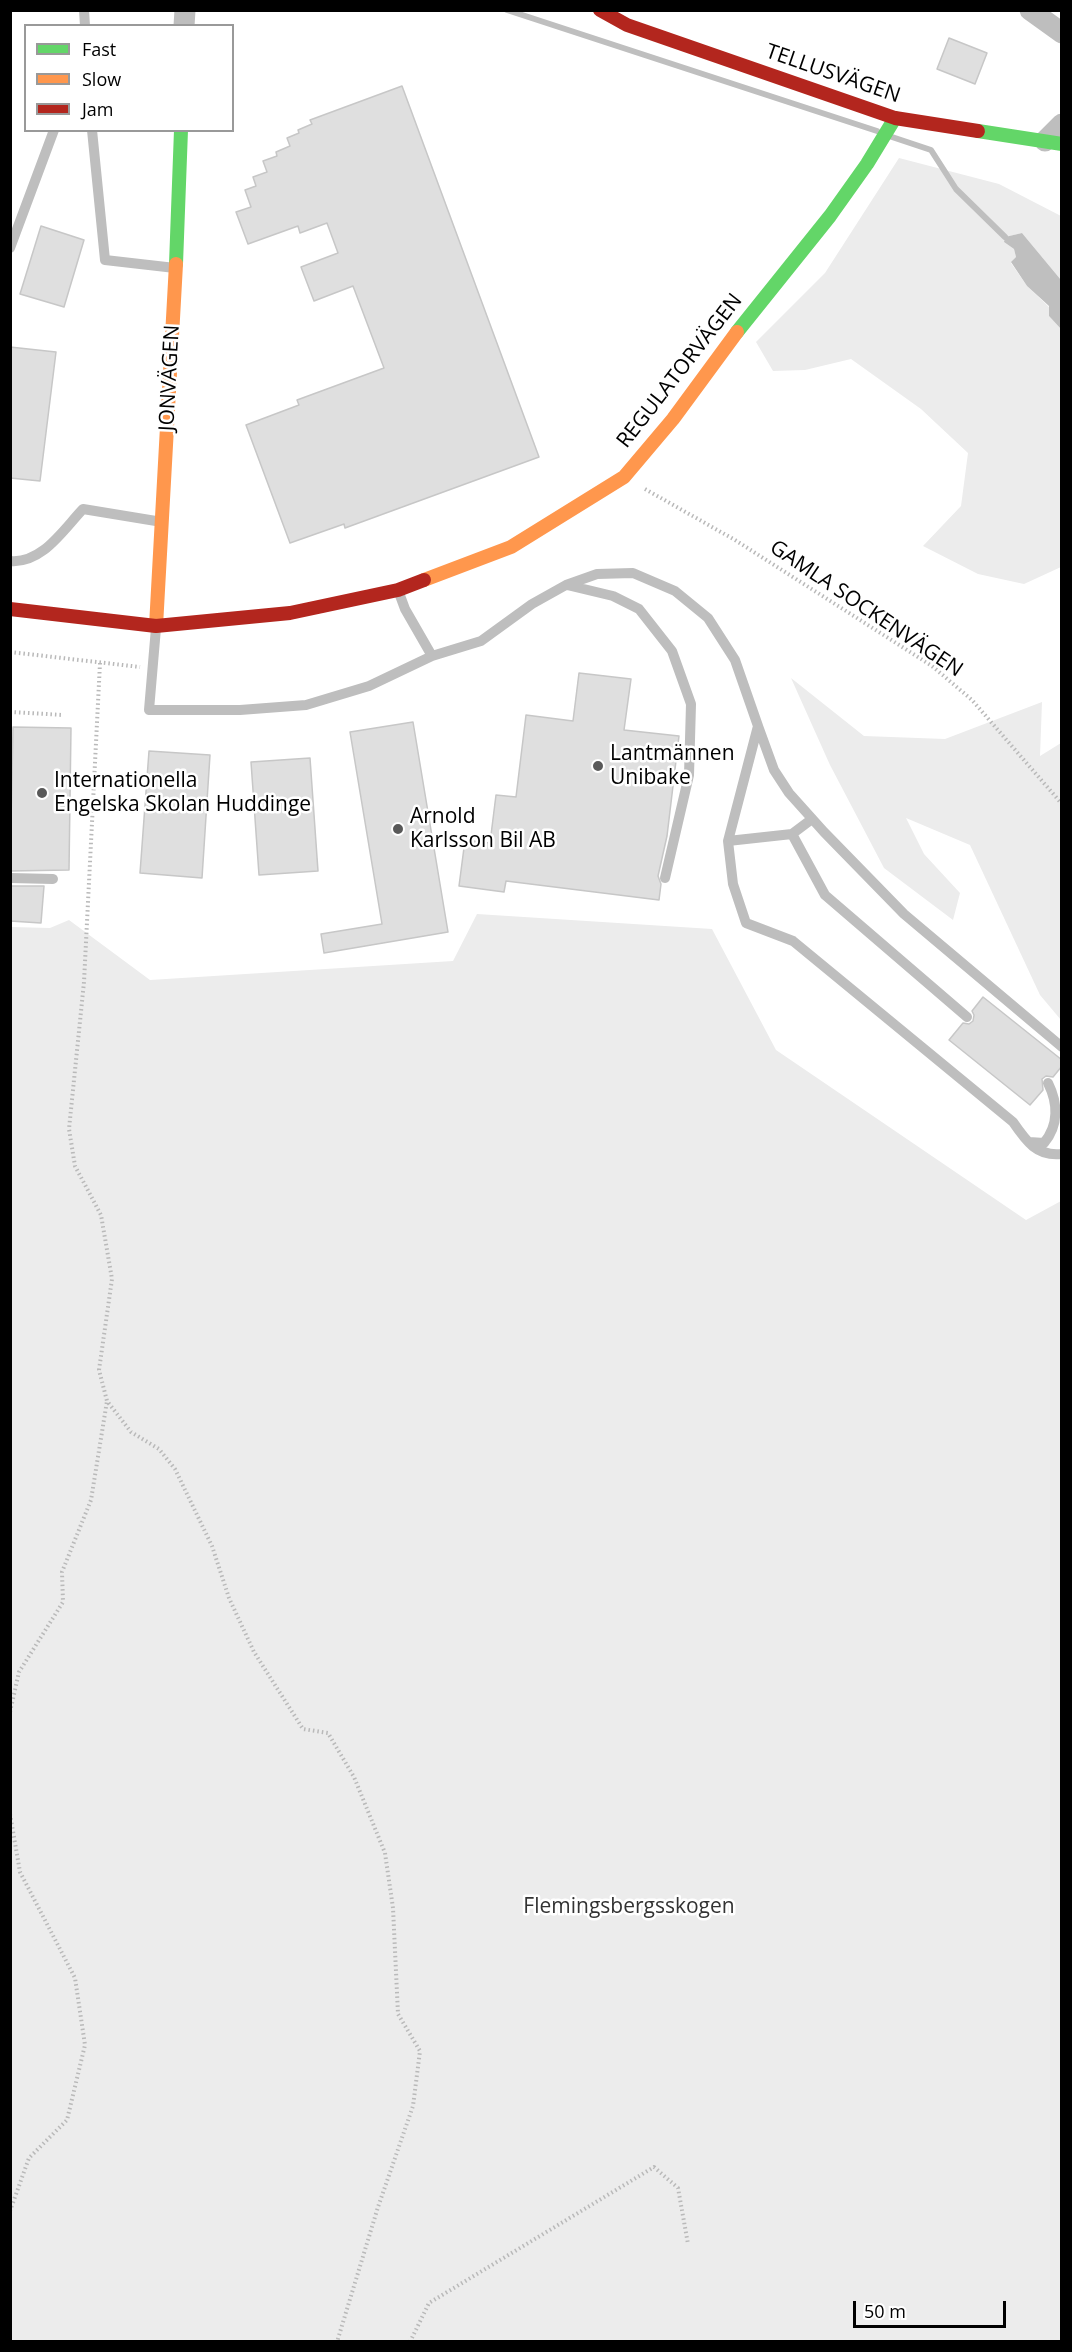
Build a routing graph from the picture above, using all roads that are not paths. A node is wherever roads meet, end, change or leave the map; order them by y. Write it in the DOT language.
graph roads {
  1 [pos="600,10"];
  2 [pos="1030,10"];
  3 [pos="1062,33"];
  4 [pos="893,122"];
  5 [pos="1062,124"];
  6 [pos="53,132"];
  7 [pos="92,132"];
  8 [pos="181,132"];
  9 [pos="1053,143"];
  10 [pos="10,248"];
  11 [pos="176,268"];
  12 [pos="162,522"];
  13 [pos="10,561"];
  14 [pos="566,585"];
  15 [pos="398,590"];
  16 [pos="10,609"];
  17 [pos="156,626"];
  18 [pos="432,656"];
  19 [pos="758,726"];
  20 [pos="812,819"];
  21 [pos="792,834"];
  22 [pos="728,841"];
  23 [pos="10,878"];
  24 [pos="665,878"];
  25 [pos="53,879"];
  26 [pos="967,1017"];
  27 [pos="1062,1047"];
  28 [pos="1048,1083"];
  29 [pos="1026,1142"];
  30 [pos="1062,1154"];
  1 -- 4 [label="street, TELLUSVÄGEN"];
  2 -- 3 [label="street"];
  4 -- 9 [label="street, TELLUSVÄGEN"];
  4 -- 15 [label="street, REGULATORVÄGEN"];
  5 -- 9 [label="street"];
  6 -- 10 [label="lane"];
  7 -- 11 [label="lane"];
  8 -- 11 [label="street, JONVÄGEN"];
  11 -- 12 [label="street, JONVÄGEN"];
  12 -- 13 [label="lane"];
  12 -- 17 [label="street, JONVÄGEN"];
  14 -- 18 [label="lane"];
  14 -- 19 [label="lane"];
  14 -- 24 [label="lane"];
  15 -- 17 [label="street, REGULATORVÄGEN"];
  15 -- 18 [label="lane"];
  16 -- 17 [label="street, REGULATORVÄGEN"];
  17 -- 18 [label="lane"];
  19 -- 20 [label="lane"];
  19 -- 22 [label="lane"];
  20 -- 21 [label="lane"];
  20 -- 27 [label="lane"];
  21 -- 22 [label="lane"];
  21 -- 26 [label="lane"];
  22 -- 29 [label="lane"];
  23 -- 25 [label="lane"];
  28 -- 29 [label="lane"];
  29 -- 30 [label="lane"];
}
